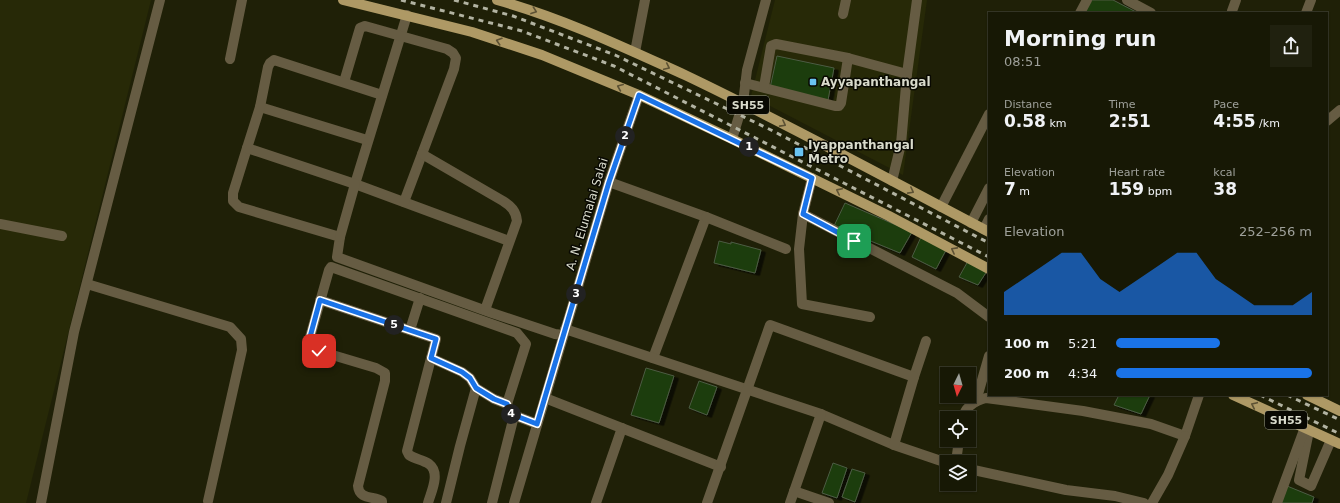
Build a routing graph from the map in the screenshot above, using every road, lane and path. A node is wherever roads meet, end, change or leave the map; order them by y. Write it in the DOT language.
graph roads {
  1 [pos="160,0"];
  2 [pos="242,0"];
  3 [pos="343,0"];
  4 [pos="497,0"];
  5 [pos="645,0"];
  6 [pos="766,0"];
  7 [pos="846,0"];
  8 [pos="917,0"];
  9 [pos="1087,0"];
  10 [pos="1127,0"];
  11 [pos="1236,0"];
  12 [pos="1311,0"];
  13 [pos="1232,11"];
  14 [pos="1081,12"];
  15 [pos="1149,12"];
  16 [pos="1306,12"];
  17 [pos="843,14"];
  18 [pos="407,15"];
  19 [pos="400,36"];
  20 [pos="635,52"];
  21 [pos="848,58"];
  22 [pos="230,59"];
  23 [pos="908,74"];
  24 [pos="344,82"];
  25 [pos="745,82"];
  26 [pos="764,87"];
  27 [pos="382,95"];
  28 [pos="639,95"];
  29 [pos="743,103"];
  30 [pos="260,106"];
  31 [pos="1340,110"];
  32 [pos="988,116"];
  33 [pos="1328,120"];
  34 [pos="732,139"];
  35 [pos="367,140"];
  36 [pos="247,148"];
  37 [pos="422,154"];
  38 [pos="812,178"];
  39 [pos="892,181"];
  40 [pos="609,182"];
  41 [pos="355,184"];
  42 [pos="988,190"];
  43 [pos="404,202"];
  44 [pos="941,207"];
  45 [pos="803,214"];
  46 [pos="706,217"];
  47 [pos="971,223"];
  48 [pos="0,224"];
  49 [pos="987,231"];
  50 [pos="62,236"];
  51 [pos="340,237"];
  52 [pos="509,241"];
  53 [pos="786,248"];
  54 [pos="988,267"];
  55 [pos="87,284"];
  56 [pos="420,298"];
  57 [pos="320,300"];
  58 [pos="485,310"];
  59 [pos="988,315"];
  60 [pos="870,317"];
  61 [pos="410,330"];
  62 [pos="564,332"];
  63 [pos="926,341"];
  64 [pos="431,358"];
  65 [pos="653,358"];
  66 [pos="988,359"];
  67 [pos="914,377"];
  68 [pos="476,388"];
  69 [pos="747,390"];
  70 [pos="1199,396"];
  71 [pos="1235,396"];
  72 [pos="1309,396"];
  73 [pos="545,398"];
  74 [pos="976,401"];
  75 [pos="974,403"];
  76 [pos="507,404"];
  77 [pos="964,411"];
  78 [pos="1340,411"];
  79 [pos="821,414"];
  80 [pos="514,416"];
  81 [pos="537,424"];
  82 [pos="622,428"];
  83 [pos="1306,430"];
  84 [pos="1185,436"];
  85 [pos="1335,442"];
  86 [pos="894,445"];
  87 [pos="940,461"];
  88 [pos="721,467"];
  89 [pos="976,471"];
  90 [pos="794,491"];
  91 [pos="208,501"];
  92 [pos="41,503"];
  93 [pos="382,503"];
  94 [pos="428,503"];
  95 [pos="446,503"];
  96 [pos="492,503"];
  97 [pos="514,503"];
  98 [pos="596,503"];
  99 [pos="708,503"];
  100 [pos="790,503"];
  101 [pos="829,503"];
  102 [pos="1144,503"];
  103 [pos="1152,503"];
  104 [pos="1278,503"];
  1 -- 55 [label="street"];
  2 -- 22 [label="street"];
  3 -- 18 [label="main road"];
  4 -- 20 [label="main road, SH55, one-way"];
  5 -- 20 [label="street"];
  6 -- 25 [label="street"];
  7 -- 17 [label="street"];
  8 -- 23 [label="street"];
  9 -- 14 [label="street"];
  10 -- 15 [label="street"];
  11 -- 13 [label="street"];
  12 -- 16 [label="street"];
  18 -- 19 [label="street"];
  28 -- 18 [label="main road, one-way"];
  19 -- 24 [label="street"];
  19 -- 27 [label="street"];
  19 -- 37 [label="street"];
  20 -- 29 [label="main road, SH55, one-way"];
  21 -- 23 [label="street"];
  21 -- 26 [label="street"];
  21 -- 26 [label="street"];
  23 -- 39 [label="street"];
  24 -- 27 [label="street"];
  24 -- 30 [label="street"];
  25 -- 26 [label="street"];
  25 -- 29 [label="street"];
  27 -- 35 [label="street"];
  28 -- 34 [label="main road"];
  28 -- 40 [label="street, A. N. Elumalai Salai"];
  29 -- 34 [label="street"];
  29 -- 39 [label="main road, SH55, one-way"];
  30 -- 35 [label="street"];
  30 -- 36 [label="street"];
  31 -- 33 [label="street"];
  32 -- 44 [label="street"];
  34 -- 38 [label="main road"];
  35 -- 41 [label="street"];
  36 -- 41 [label="street"];
  36 -- 51 [label="street"];
  37 -- 43 [label="street"];
  37 -- 52 [label="street"];
  38 -- 45 [label="street"];
  54 -- 38 [label="main road, one-way"];
  39 -- 44 [label="main road, SH55, one-way"];
  40 -- 46 [label="street"];
  40 -- 62 [label="street, A. N. Elumalai Salai"];
  41 -- 43 [label="street"];
  41 -- 51 [label="street"];
  42 -- 47 [label="street"];
  43 -- 52 [label="street"];
  44 -- 47 [label="main road, SH55"];
  45 -- 59 [label="street"];
  45 -- 60 [label="street"];
  46 -- 53 [label="street"];
  46 -- 65 [label="street"];
  47 -- 49 [label="main road, SH55"];
  48 -- 50 [label="street"];
  51 -- 58 [label="street"];
  52 -- 58 [label="street"];
  55 -- 91 [label="street"];
  55 -- 92 [label="street"];
  56 -- 57 [label="street"];
  56 -- 61 [label="street"];
  56 -- 76 [label="street"];
  57 -- 61 [label="street"];
  57 -- 93 [label="street"];
  58 -- 62 [label="street"];
  61 -- 64 [label="street"];
  62 -- 65 [label="street"];
  62 -- 73 [label="street, A. N. Elumalai Salai"];
  63 -- 67 [label="street"];
  64 -- 68 [label="street"];
  64 -- 94 [label="street"];
  65 -- 69 [label="street"];
  66 -- 74 [label="street"];
  67 -- 69 [label="street"];
  67 -- 86 [label="street"];
  68 -- 76 [label="street"];
  68 -- 95 [label="street"];
  69 -- 79 [label="street"];
  69 -- 88 [label="street"];
  70 -- 84 [label="street"];
  83 -- 71 [label="main road, SH55, one-way"];
  72 -- 78 [label="main road, SH55"];
  73 -- 81 [label="street, A. N. Elumalai Salai"];
  73 -- 82 [label="street"];
  74 -- 84 [label="street"];
  75 -- 77 [label="street"];
  76 -- 80 [label="street"];
  79 -- 86 [label="street"];
  79 -- 90 [label="street"];
  80 -- 81 [label="street"];
  80 -- 96 [label="street"];
  81 -- 97 [label="street, A. N. Elumalai Salai"];
  82 -- 88 [label="street"];
  82 -- 98 [label="street"];
  83 -- 85 [label="main road, SH55"];
  83 -- 85 [label="street"];
  83 -- 104 [label="street"];
  84 -- 103 [label="street"];
  86 -- 87 [label="street"];
  88 -- 99 [label="street"];
  89 -- 102 [label="street"];
  90 -- 100 [label="street"];
  90 -- 101 [label="street"];
}
